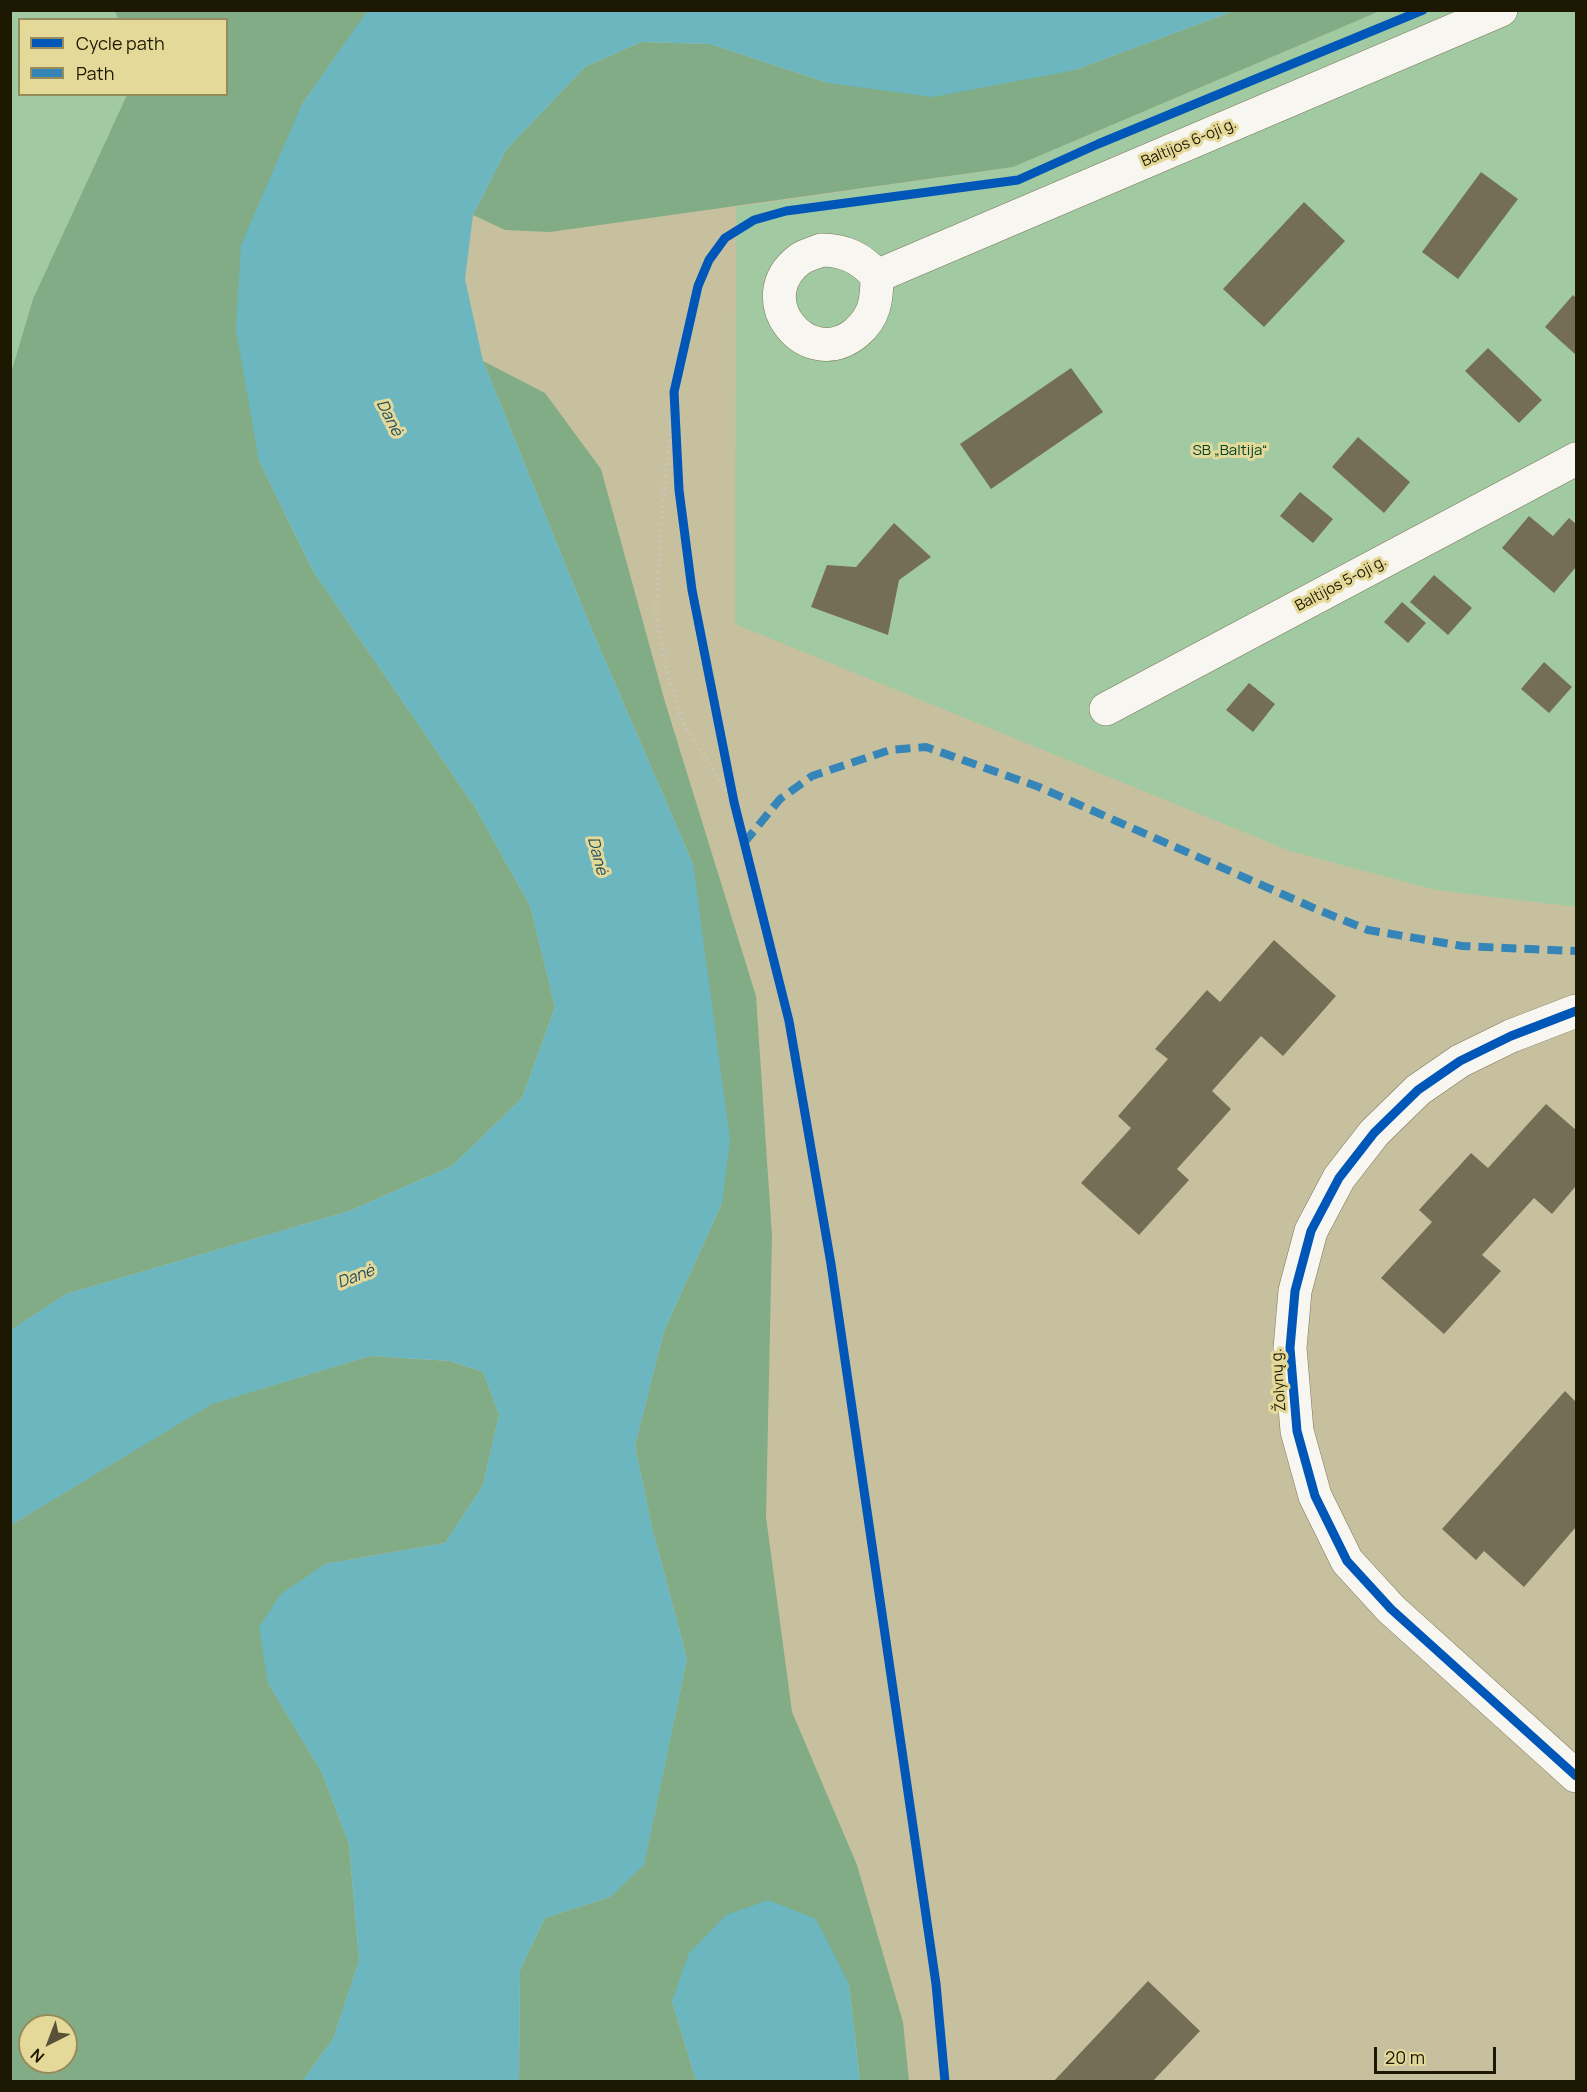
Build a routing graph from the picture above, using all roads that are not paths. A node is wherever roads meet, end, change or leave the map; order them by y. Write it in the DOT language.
graph roads {
  1 [pos="1501,10"];
  2 [pos="877,276"];
  3 [pos="1576,459"];
  4 [pos="1106,709"];
  5 [pos="1576,1011"];
  6 [pos="1576,1776"];
  1 -- 2 [label="street, Baltijos 6-oji g."];
  3 -- 4 [label="street, Baltijos 5-oji g."];
  5 -- 6 [label="street, Žolynų g."];
}
